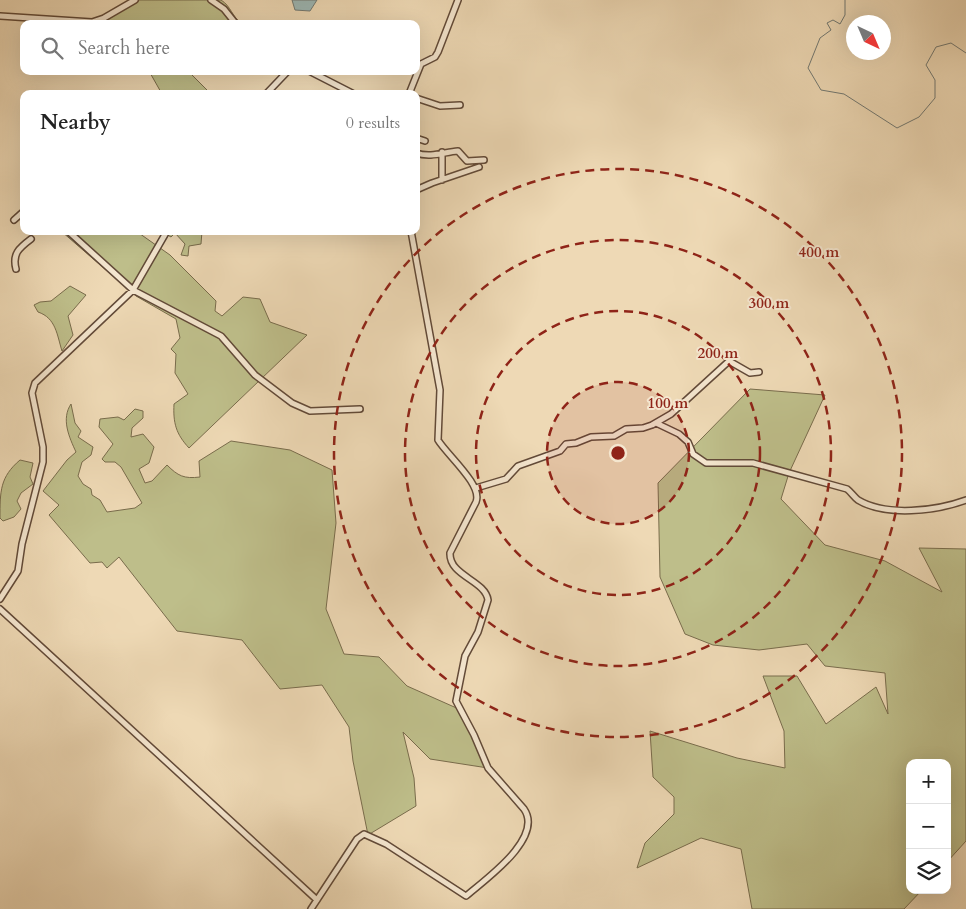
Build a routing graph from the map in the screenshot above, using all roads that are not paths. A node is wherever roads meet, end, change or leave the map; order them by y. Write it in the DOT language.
graph roads {
  1 [pos="135,0"];
  2 [pos="211,0"];
  3 [pos="458,0"];
  4 [pos="0,16"];
  5 [pos="61,20"];
  6 [pos="98,20"];
  7 [pos="233,20"];
  8 [pos="420,65"];
  9 [pos="284,75"];
  10 [pos="317,75"];
  11 [pos="415,75"];
  12 [pos="270,90"];
  13 [pos="346,90"];
  14 [pos="410,90"];
  15 [pos="420,99"];
  16 [pos="460,105"];
  17 [pos="420,139"];
  18 [pos="425,141"];
  19 [pos="442,152"];
  20 [pos="420,154"];
  21 [pos="484,160"];
  22 [pos="479,167"];
  23 [pos="442,180"];
  24 [pos="420,188"];
  25 [pos="20,215"];
  26 [pos="14,220"];
  27 [pos="72,235"];
  28 [pos="165,235"];
  29 [pos="411,235"];
  30 [pos="30,240"];
  31 [pos="16,269"];
  32 [pos="133,290"];
  33 [pos="759,372"];
  34 [pos="360,409"];
  35 [pos="656,423"];
  36 [pos="476,488"];
  37 [pos="966,500"];
  38 [pos="0,599"];
  39 [pos="0,609"];
  40 [pos="317,900"];
  41 [pos="311,909"];
  1 -- 6 [label="street"];
  2 -- 7 [label="street"];
  3 -- 8 [label="street"];
  4 -- 5 [label="street"];
  9 -- 12 [label="street"];
  10 -- 13 [label="street"];
  11 -- 14 [label="street"];
  15 -- 16 [label="street"];
  17 -- 18 [label="street"];
  19 -- 20 [label="street"];
  19 -- 21 [label="street"];
  19 -- 23 [label="street"];
  22 -- 23 [label="street"];
  23 -- 24 [label="street"];
  25 -- 26 [label="street"];
  27 -- 32 [label="street"];
  28 -- 32 [label="street"];
  29 -- 36 [label="street"];
  30 -- 31 [label="street"];
  32 -- 34 [label="street"];
  32 -- 38 [label="street"];
  33 -- 35 [label="street"];
  35 -- 36 [label="street"];
  35 -- 37 [label="street"];
  36 -- 40 [label="street"];
  39 -- 40 [label="street"];
  40 -- 41 [label="street"];
}
